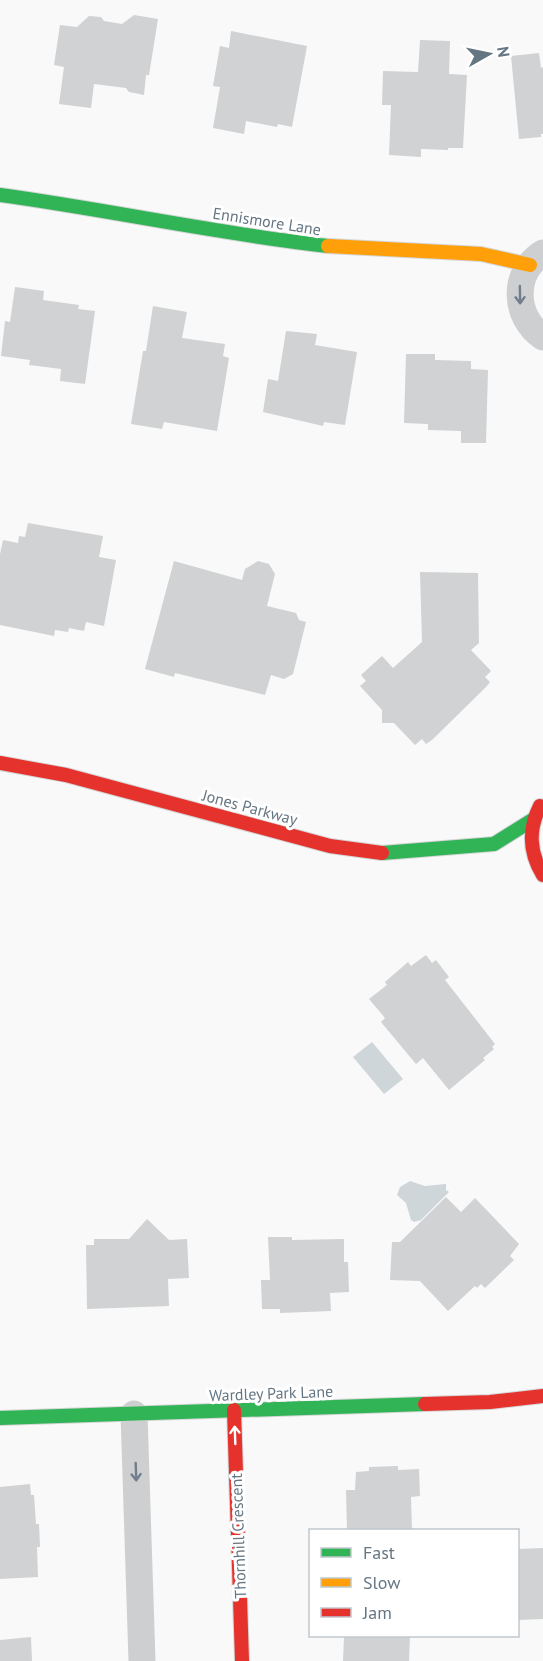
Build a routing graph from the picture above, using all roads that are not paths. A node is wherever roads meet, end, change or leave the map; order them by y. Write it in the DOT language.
graph roads {
  1 [pos="0,195"];
  2 [pos="536,259"];
  3 [pos="543,337"];
  4 [pos="0,763"];
  5 [pos="543,802"];
  6 [pos="534,819"];
  7 [pos="494,844"];
  8 [pos="525,856"];
  9 [pos="543,875"];
  10 [pos="543,1396"];
  11 [pos="234,1410"];
  12 [pos="134,1414"];
  13 [pos="0,1418"];
  14 [pos="142,1661"];
  15 [pos="243,1661"];
  1 -- 2 [label="street, Ennismore Lane"];
  2 -- 3 [label="street, one-way"];
  4 -- 7 [label="street, Jones Parkway"];
  5 -- 6 [label="street"];
  6 -- 7 [label="street, Jones Parkway"];
  6 -- 8 [label="street"];
  7 -- 8 [label="street, Jones Parkway"];
  8 -- 9 [label="street"];
  10 -- 11 [label="street, Wardley Park Lane"];
  11 -- 12 [label="street, Wardley Park Lane"];
  15 -- 11 [label="street, Thornhill Crescent, one-way"];
  12 -- 13 [label="street, Wardley Park Lane"];
  12 -- 14 [label="street, one-way"];
}
